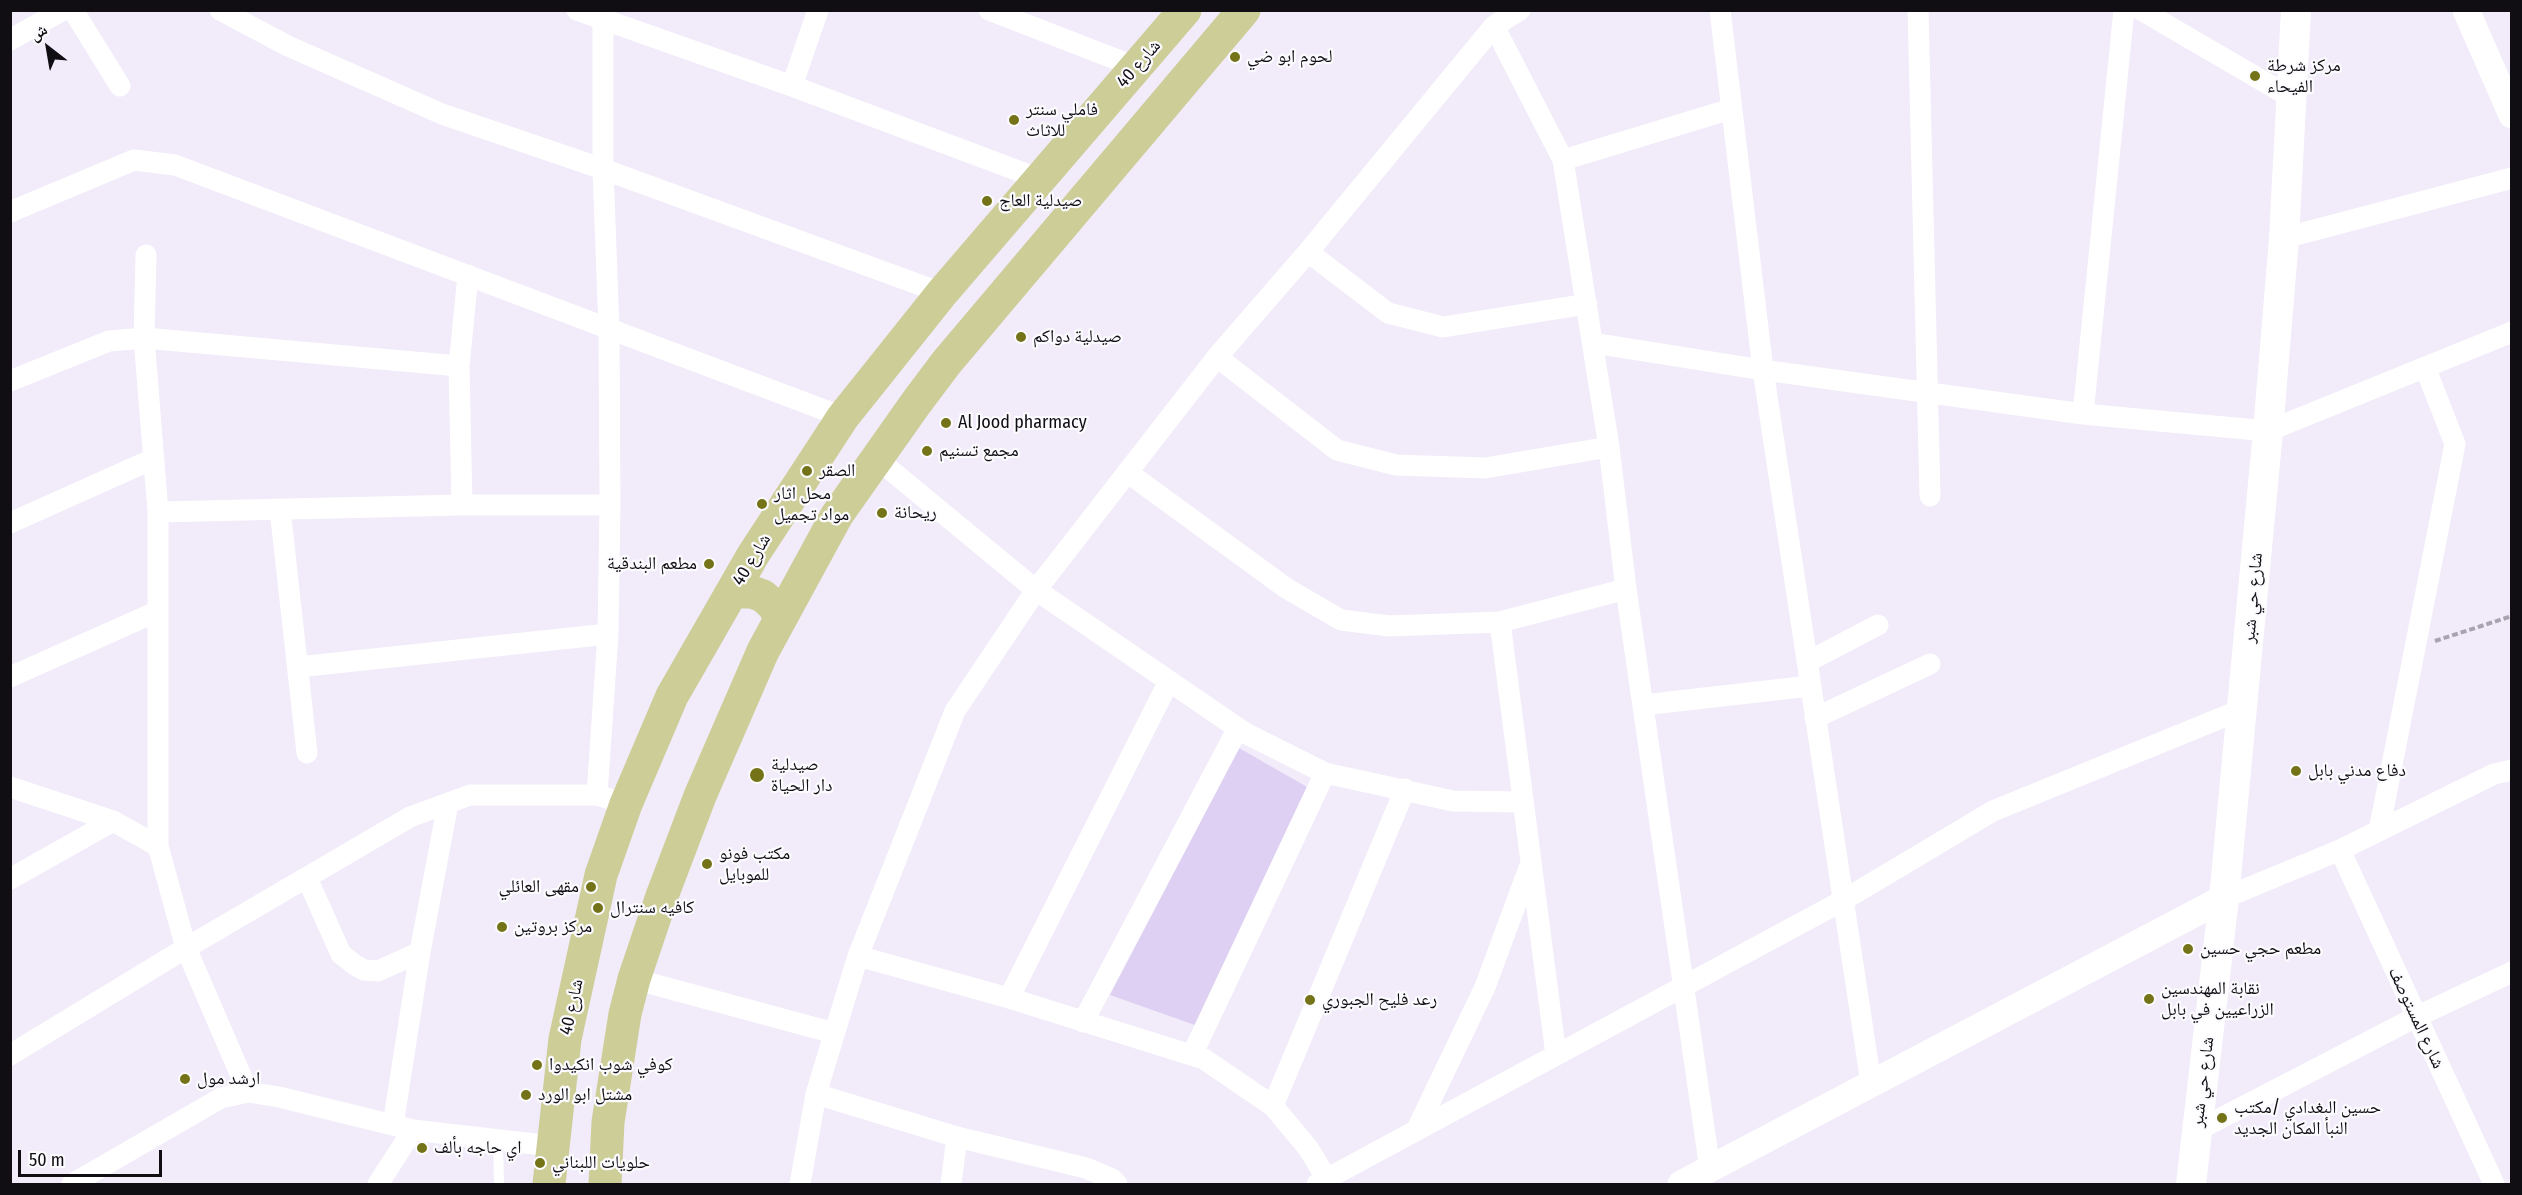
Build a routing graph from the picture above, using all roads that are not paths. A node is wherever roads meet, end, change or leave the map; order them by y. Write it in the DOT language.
graph roads {
  1 [pos="63,10"];
  2 [pos="73,10"];
  3 [pos="220,10"];
  4 [pos="577,10"];
  5 [pos="818,10"];
  6 [pos="989,10"];
  7 [pos="1185,10"];
  8 [pos="1244,10"];
  9 [pos="1520,10"];
  10 [pos="1720,10"];
  11 [pos="1918,10"];
  12 [pos="2124,10"];
  13 [pos="2141,10"];
  14 [pos="2296,10"];
  15 [pos="2466,10"];
  16 [pos="603,16"];
  17 [pos="1494,26"];
  18 [pos="10,40"];
  19 [pos="1136,67"];
  20 [pos="120,86"];
  21 [pos="792,86"];
  22 [pos="2292,98"];
  23 [pos="1731,109"];
  24 [pos="2511,115"];
  25 [pos="1563,160"];
  26 [pos="603,170"];
  27 [pos="2511,178"];
  28 [pos="1040,179"];
  29 [pos="10,212"];
  30 [pos="2284,238"];
  31 [pos="1308,252"];
  32 [pos="146,255"];
  33 [pos="468,275"];
  34 [pos="942,293"];
  35 [pos="1587,304"];
  36 [pos="609,329"];
  37 [pos="2511,332"];
  38 [pos="144,338"];
  39 [pos="1593,343"];
  40 [pos="1217,357"];
  41 [pos="459,366"];
  42 [pos="2425,367"];
  43 [pos="1763,370"];
  44 [pos="10,381"];
  45 [pos="1926,393"];
  46 [pos="2083,414"];
  47 [pos="843,417"];
  48 [pos="2268,431"];
  49 [pos="1609,447"];
  50 [pos="876,458"];
  51 [pos="153,459"];
  52 [pos="1127,471"];
  53 [pos="1930,496"];
  54 [pos="462,505"];
  55 [pos="610,505"];
  56 [pos="280,510"];
  57 [pos="158,512"];
  58 [pos="10,523"];
  59 [pos="769,531"];
  60 [pos="814,558"];
  61 [pos="1626,589"];
  62 [pos="1036,590"];
  63 [pos="732,592"];
  64 [pos="158,611"];
  65 [pos="780,619"];
  66 [pos="1500,622"];
  67 [pos="1878,625"];
  68 [pos="608,634"];
  69 [pos="1807,662"];
  70 [pos="1930,664"];
  71 [pos="298,667"];
  72 [pos="10,677"];
  73 [pos="1169,681"];
  74 [pos="1810,686"];
  75 [pos="1642,705"];
  76 [pos="2243,709"];
  77 [pos="1815,718"];
  78 [pos="1238,728"];
  79 [pos="308,753"];
  80 [pos="2511,770"];
  81 [pos="1326,773"];
  82 [pos="10,787"];
  83 [pos="1405,789"];
  84 [pos="612,800"];
  85 [pos="1522,802"];
  86 [pos="448,803"];
  87 [pos="113,821"];
  88 [pos="2379,831"];
  89 [pos="158,846"];
  90 [pos="2340,850"];
  91 [pos="1530,864"];
  92 [pos="307,878"];
  93 [pos="10,879"];
  94 [pos="2224,898"];
  95 [pos="1842,901"];
  96 [pos="186,948"];
  97 [pos="420,952"];
  98 [pos="858,956"];
  99 [pos="2511,972"];
  100 [pos="634,979"];
  101 [pos="1684,986"];
  102 [pos="1009,998"];
  103 [pos="2416,1017"];
  104 [pos="1083,1022"];
  105 [pos="834,1033"];
  106 [pos="11,1054"];
  107 [pos="1556,1055"];
  108 [pos="1192,1056"];
  109 [pos="1871,1083"];
  110 [pos="248,1092"];
  111 [pos="816,1094"];
  112 [pos="1273,1106"];
  113 [pos="403,1127"];
  114 [pos="2198,1130"];
  115 [pos="1416,1131"];
  116 [pos="957,1137"];
  117 [pos="498,1140"];
  118 [pos="552,1146"];
  119 [pos="1710,1169"];
  120 [pos="1322,1182"];
  121 [pos="379,1184"];
  122 [pos="72,1185"];
  123 [pos="499,1185"];
  124 [pos="549,1185"];
  125 [pos="605,1185"];
  126 [pos="800,1185"];
  127 [pos="951,1185"];
  128 [pos="1117,1185"];
  129 [pos="1681,1185"];
  130 [pos="2191,1185"];
  131 [pos="2494,1185"];
  1 -- 18 [label="street"];
  2 -- 20 [label="street"];
  3 -- 26 [label="street"];
  4 -- 16 [label="street"];
  5 -- 21 [label="street"];
  6 -- 19 [label="street"];
  7 -- 19 [label="main road, شارع 40"];
  8 -- 50 [label="main road"];
  9 -- 17 [label="street"];
  10 -- 23 [label="street"];
  11 -- 45 [label="street"];
  12 -- 46 [label="street"];
  13 -- 22 [label="street"];
  14 -- 22 [label="main road, شارع حي شبر"];
  15 -- 24 [label="street"];
  16 -- 21 [label="street"];
  16 -- 26 [label="street"];
  17 -- 25 [label="street"];
  17 -- 31 [label="street"];
  19 -- 28 [label="main road, شارع 40"];
  21 -- 28 [label="street"];
  22 -- 30 [label="main road, شارع حي شبر"];
  23 -- 25 [label="street"];
  23 -- 43 [label="street"];
  25 -- 35 [label="street"];
  26 -- 34 [label="street"];
  26 -- 36 [label="street"];
  27 -- 30 [label="street"];
  28 -- 34 [label="main road, شارع 40"];
  29 -- 33 [label="street"];
  30 -- 48 [label="main road, شارع حي شبر"];
  31 -- 35 [label="street"];
  31 -- 40 [label="street"];
  32 -- 38 [label="street"];
  33 -- 36 [label="street"];
  33 -- 41 [label="street"];
  34 -- 47 [label="main road, شارع 40"];
  35 -- 39 [label="street"];
  36 -- 47 [label="street"];
  36 -- 55 [label="street"];
  37 -- 42 [label="street"];
  38 -- 41 [label="street"];
  38 -- 44 [label="street"];
  38 -- 51 [label="street"];
  39 -- 43 [label="street"];
  39 -- 49 [label="street"];
  40 -- 49 [label="street"];
  40 -- 52 [label="street"];
  41 -- 54 [label="street"];
  42 -- 48 [label="street"];
  42 -- 88 [label="street"];
  43 -- 45 [label="street"];
  43 -- 69 [label="street"];
  45 -- 46 [label="street"];
  45 -- 53 [label="street"];
  46 -- 48 [label="street"];
  47 -- 59 [label="main road, شارع 40"];
  48 -- 76 [label="main road, شارع حي شبر"];
  49 -- 61 [label="street"];
  50 -- 60 [label="main road"];
  50 -- 62 [label="street"];
  51 -- 57 [label="street"];
  51 -- 58 [label="street"];
  52 -- 62 [label="street"];
  52 -- 66 [label="street"];
  54 -- 55 [label="street"];
  54 -- 56 [label="street"];
  55 -- 68 [label="street"];
  56 -- 57 [label="street"];
  56 -- 71 [label="street"];
  57 -- 64 [label="street"];
  59 -- 60 [label="main road"];
  59 -- 63 [label="main road, شارع 40"];
  60 -- 65 [label="main road"];
  61 -- 66 [label="street"];
  61 -- 75 [label="street"];
  62 -- 73 [label="street"];
  62 -- 98 [label="street"];
  63 -- 65 [label="main road"];
  63 -- 84 [label="main road, شارع 40"];
  64 -- 72 [label="street"];
  64 -- 89 [label="street"];
  65 -- 100 [label="main road"];
  66 -- 85 [label="street"];
  67 -- 69 [label="street"];
  68 -- 71 [label="street"];
  68 -- 84 [label="street"];
  69 -- 74 [label="street"];
  70 -- 77 [label="street"];
  71 -- 79 [label="street"];
  73 -- 78 [label="street"];
  73 -- 102 [label="street"];
  74 -- 75 [label="street"];
  74 -- 77 [label="street"];
  75 -- 101 [label="street"];
  76 -- 94 [label="main road, شارع حي شبر"];
  76 -- 95 [label="street"];
  77 -- 95 [label="street"];
  78 -- 81 [label="street"];
  78 -- 104 [label="street"];
  80 -- 88 [label="street"];
  81 -- 83 [label="street"];
  81 -- 108 [label="street"];
  82 -- 87 [label="street"];
  83 -- 85 [label="street"];
  83 -- 112 [label="street"];
  84 -- 86 [label="street"];
  84 -- 118 [label="main road, شارع 40"];
  85 -- 91 [label="street"];
  86 -- 92 [label="street"];
  86 -- 97 [label="street"];
  87 -- 89 [label="street"];
  87 -- 93 [label="street"];
  88 -- 90 [label="street"];
  89 -- 96 [label="street"];
  90 -- 94 [label="street"];
  90 -- 103 [label="street, شارع المستوصف"];
  91 -- 107 [label="street"];
  91 -- 115 [label="street"];
  92 -- 96 [label="street"];
  92 -- 97 [label="street"];
  94 -- 109 [label="street"];
  94 -- 114 [label="main road, شارع حي شبر"];
  95 -- 101 [label="street"];
  95 -- 109 [label="street"];
  96 -- 106 [label="street"];
  96 -- 110 [label="street"];
  97 -- 113 [label="street"];
  98 -- 102 [label="street"];
  98 -- 105 [label="street"];
  99 -- 103 [label="street"];
  100 -- 105 [label="street"];
  100 -- 125 [label="main road"];
  101 -- 107 [label="street"];
  101 -- 119 [label="street"];
  102 -- 104 [label="street"];
  103 -- 114 [label="street"];
  103 -- 131 [label="street, شارع المستوصف"];
  104 -- 108 [label="street"];
  105 -- 111 [label="street"];
  107 -- 115 [label="street"];
  108 -- 112 [label="street"];
  109 -- 119 [label="street"];
  110 -- 113 [label="street"];
  110 -- 122 [label="street"];
  111 -- 116 [label="street"];
  111 -- 126 [label="street"];
  112 -- 120 [label="street"];
  113 -- 117 [label="street"];
  113 -- 121 [label="street"];
  114 -- 130 [label="main road, شارع حي شبر"];
  115 -- 120 [label="street"];
  116 -- 127 [label="street"];
  116 -- 128 [label="street"];
  117 -- 118 [label="street"];
  117 -- 123 [label="lane"];
  118 -- 124 [label="main road, شارع 40"];
  119 -- 129 [label="street"];
}
